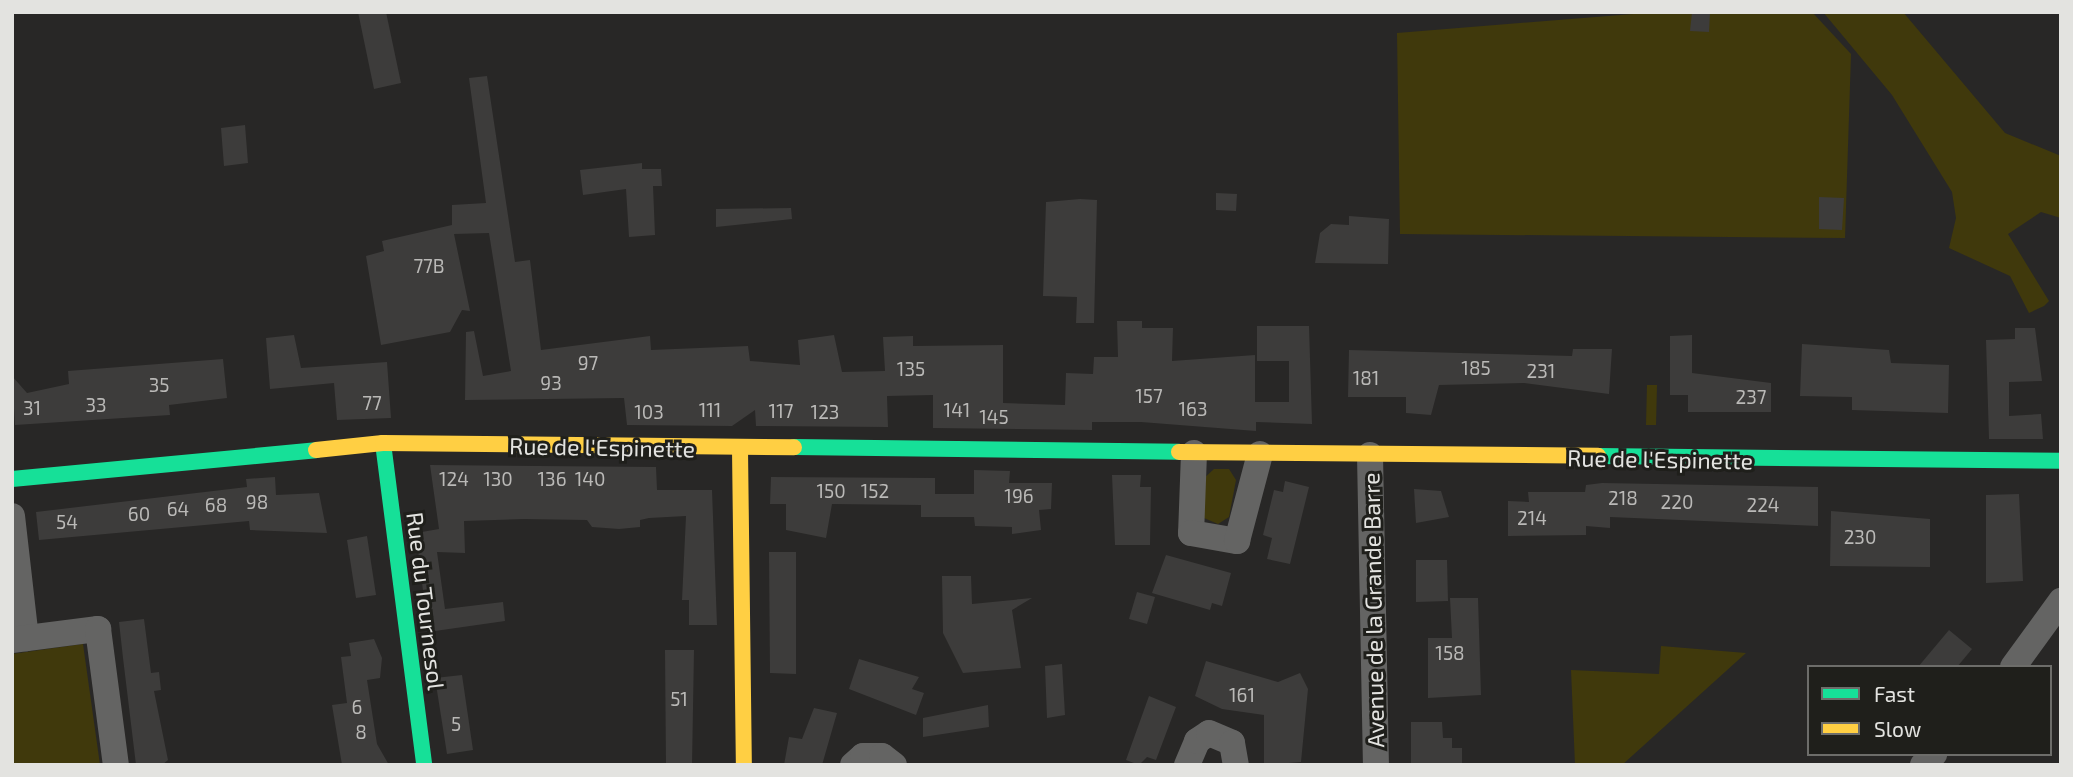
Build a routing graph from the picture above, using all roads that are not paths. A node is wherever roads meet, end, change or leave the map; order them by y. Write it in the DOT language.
graph roads {
  1 [pos="383,443"];
  2 [pos="740,449"];
  3 [pos="1194,453"];
  4 [pos="1260,454"];
  5 [pos="1370,455"];
  6 [pos="2061,461"];
  7 [pos="12,479"];
  8 [pos="12,516"];
  9 [pos="2061,601"];
  10 [pos="19,639"];
  11 [pos="2014,665"];
  12 [pos="116,765"];
  13 [pos="424,765"];
  14 [pos="744,765"];
  15 [pos="853,765"];
  16 [pos="894,765"];
  17 [pos="1187,765"];
  18 [pos="1236,765"];
  19 [pos="1376,765"];
  1 -- 2 [label="street, Rue de l'Espinette"];
  1 -- 7 [label="street, Rue de l'Espinette"];
  1 -- 13 [label="street, Rue du Tournesol"];
  2 -- 3 [label="street, Rue de l'Espinette"];
  2 -- 14 [label="street"];
  3 -- 4 [label="street, Rue de l'Espinette"];
  3 -- 4 [label="street"];
  4 -- 5 [label="street, Rue de l'Espinette"];
  5 -- 6 [label="street, Rue de l'Espinette"];
  5 -- 19 [label="street, Avenue de la Grande Barre"];
  8 -- 10 [label="street"];
  9 -- 11 [label="street"];
  10 -- 12 [label="street"];
  15 -- 16 [label="street"];
  17 -- 18 [label="street"];
}
